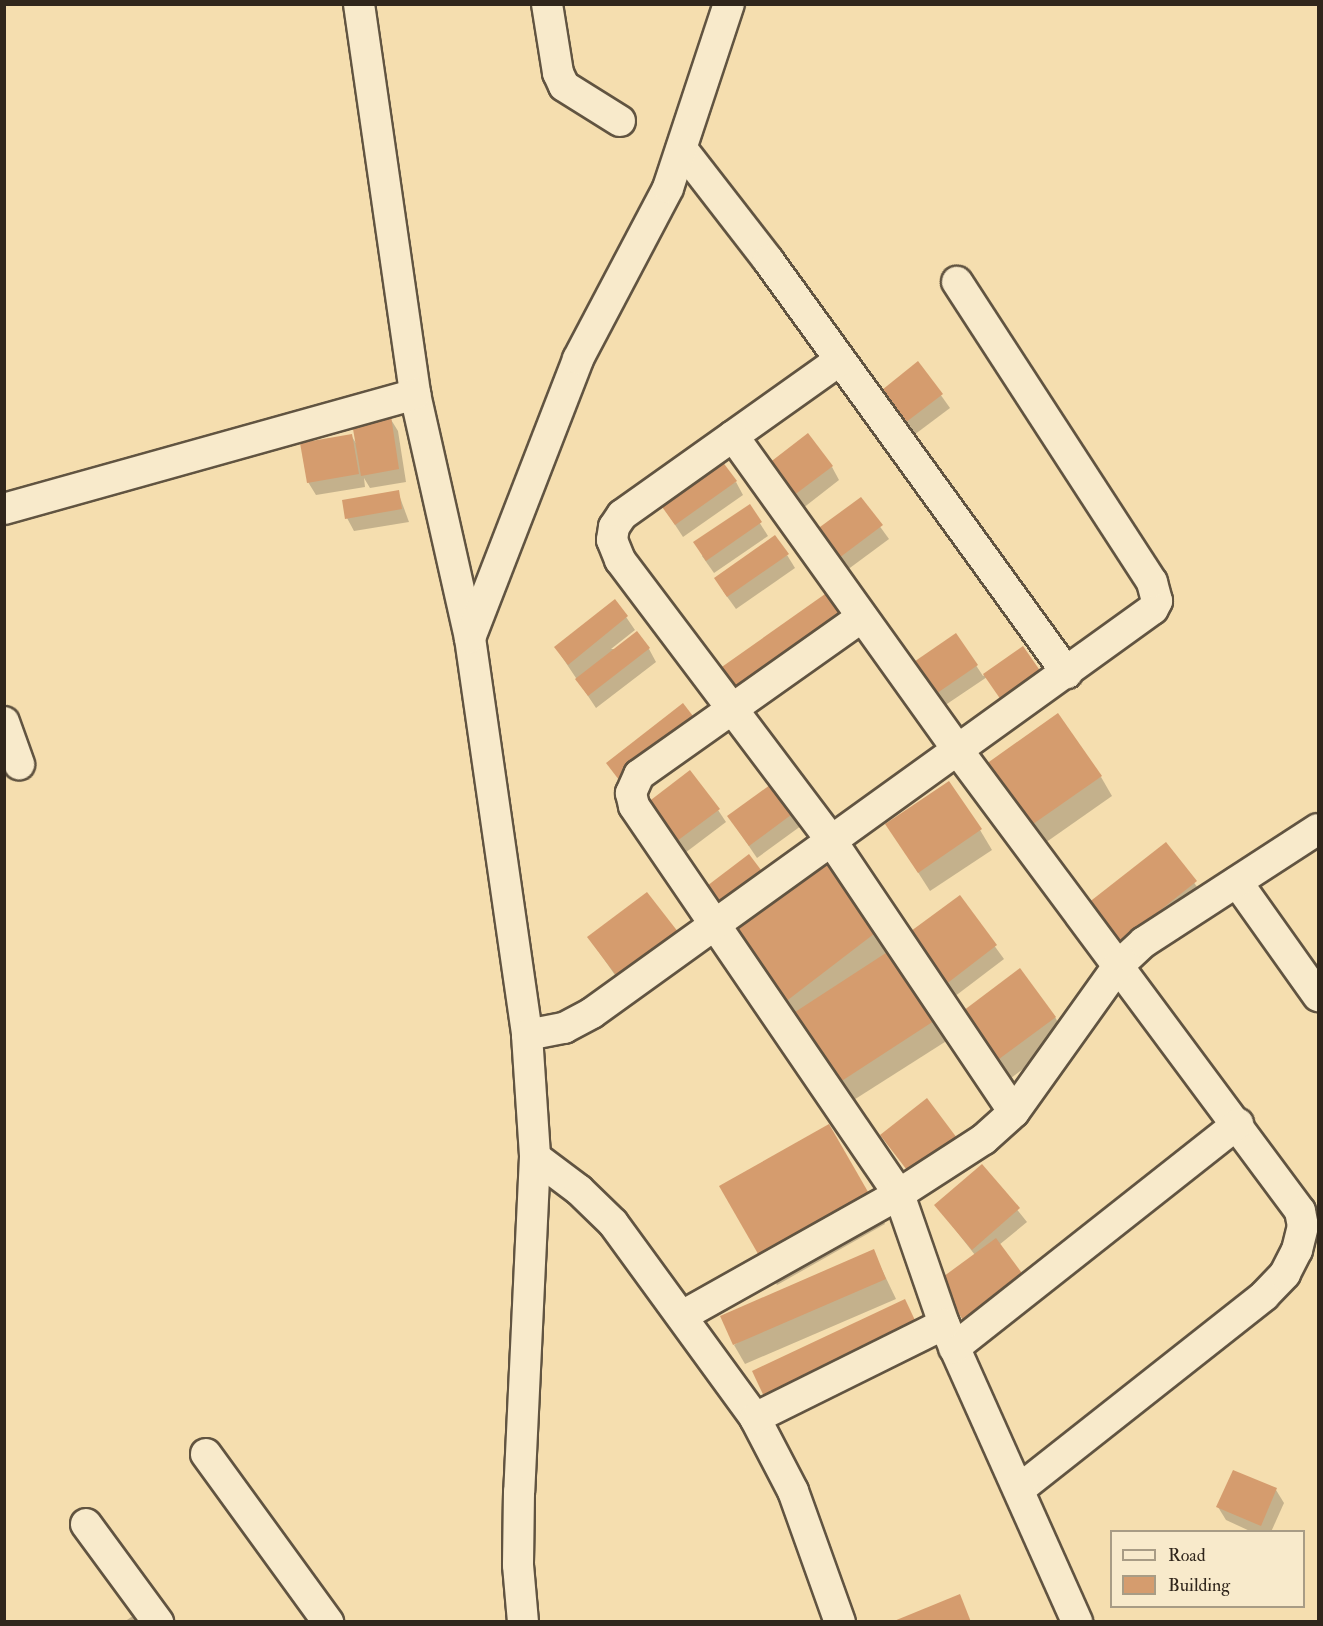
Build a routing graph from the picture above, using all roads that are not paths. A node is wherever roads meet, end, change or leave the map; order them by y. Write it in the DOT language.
graph roads {
  1 [pos="359,4"];
  2 [pos="553,4"];
  3 [pos="729,4"];
  4 [pos="547,5"];
  5 [pos="620,121"];
  6 [pos="682,149"];
  7 [pos="957,282"];
  8 [pos="840,360"];
  9 [pos="415,394"];
  10 [pos="733,436"];
  11 [pos="4,509"];
  12 [pos="862,616"];
  13 [pos="470,638"];
  14 [pos="1066,673"];
  15 [pos="731,708"];
  16 [pos="4,722"];
  17 [pos="959,752"];
  18 [pos="19,764"];
  19 [pos="1318,830"];
  20 [pos="833,843"];
  21 [pos="1237,882"];
  22 [pos="717,926"];
  23 [pos="1118,966"];
  24 [pos="1318,996"];
  25 [pos="527,1035"];
  26 [pos="1014,1112"];
  27 [pos="1238,1124"];
  28 [pos="535,1157"];
  29 [pos="898,1194"];
  30 [pos="682,1316"];
  31 [pos="949,1336"];
  32 [pos="755,1418"];
  33 [pos="206,1454"];
  34 [pos="1020,1489"];
  35 [pos="86,1524"];
  36 [pos="158,1622"];
  37 [pos="328,1622"];
  38 [pos="524,1622"];
  39 [pos="840,1622"];
  40 [pos="1077,1622"];
  1 -- 9 [label="street"];
  2 -- 4 [label="street"];
  3 -- 6 [label="street"];
  4 -- 5 [label="street"];
  6 -- 8 [label="street"];
  6 -- 13 [label="street"];
  7 -- 14 [label="street"];
  8 -- 10 [label="street"];
  8 -- 14 [label="street"];
  9 -- 11 [label="street"];
  9 -- 13 [label="street"];
  10 -- 12 [label="street"];
  10 -- 15 [label="street"];
  12 -- 15 [label="street"];
  12 -- 17 [label="street"];
  13 -- 25 [label="street"];
  14 -- 17 [label="street"];
  15 -- 20 [label="street"];
  15 -- 22 [label="street"];
  16 -- 18 [label="street"];
  17 -- 20 [label="street"];
  17 -- 23 [label="street"];
  19 -- 21 [label="street"];
  20 -- 22 [label="street"];
  20 -- 26 [label="street"];
  21 -- 23 [label="street"];
  21 -- 24 [label="street"];
  22 -- 25 [label="street"];
  22 -- 29 [label="street"];
  23 -- 26 [label="street"];
  23 -- 27 [label="street"];
  25 -- 28 [label="street"];
  26 -- 29 [label="street"];
  27 -- 31 [label="street"];
  27 -- 34 [label="street"];
  28 -- 30 [label="street"];
  28 -- 38 [label="street"];
  29 -- 30 [label="street"];
  29 -- 31 [label="street"];
  30 -- 32 [label="street"];
  31 -- 32 [label="street"];
  31 -- 34 [label="street"];
  32 -- 39 [label="street"];
  33 -- 37 [label="street"];
  34 -- 40 [label="street"];
  35 -- 36 [label="street"];
}
